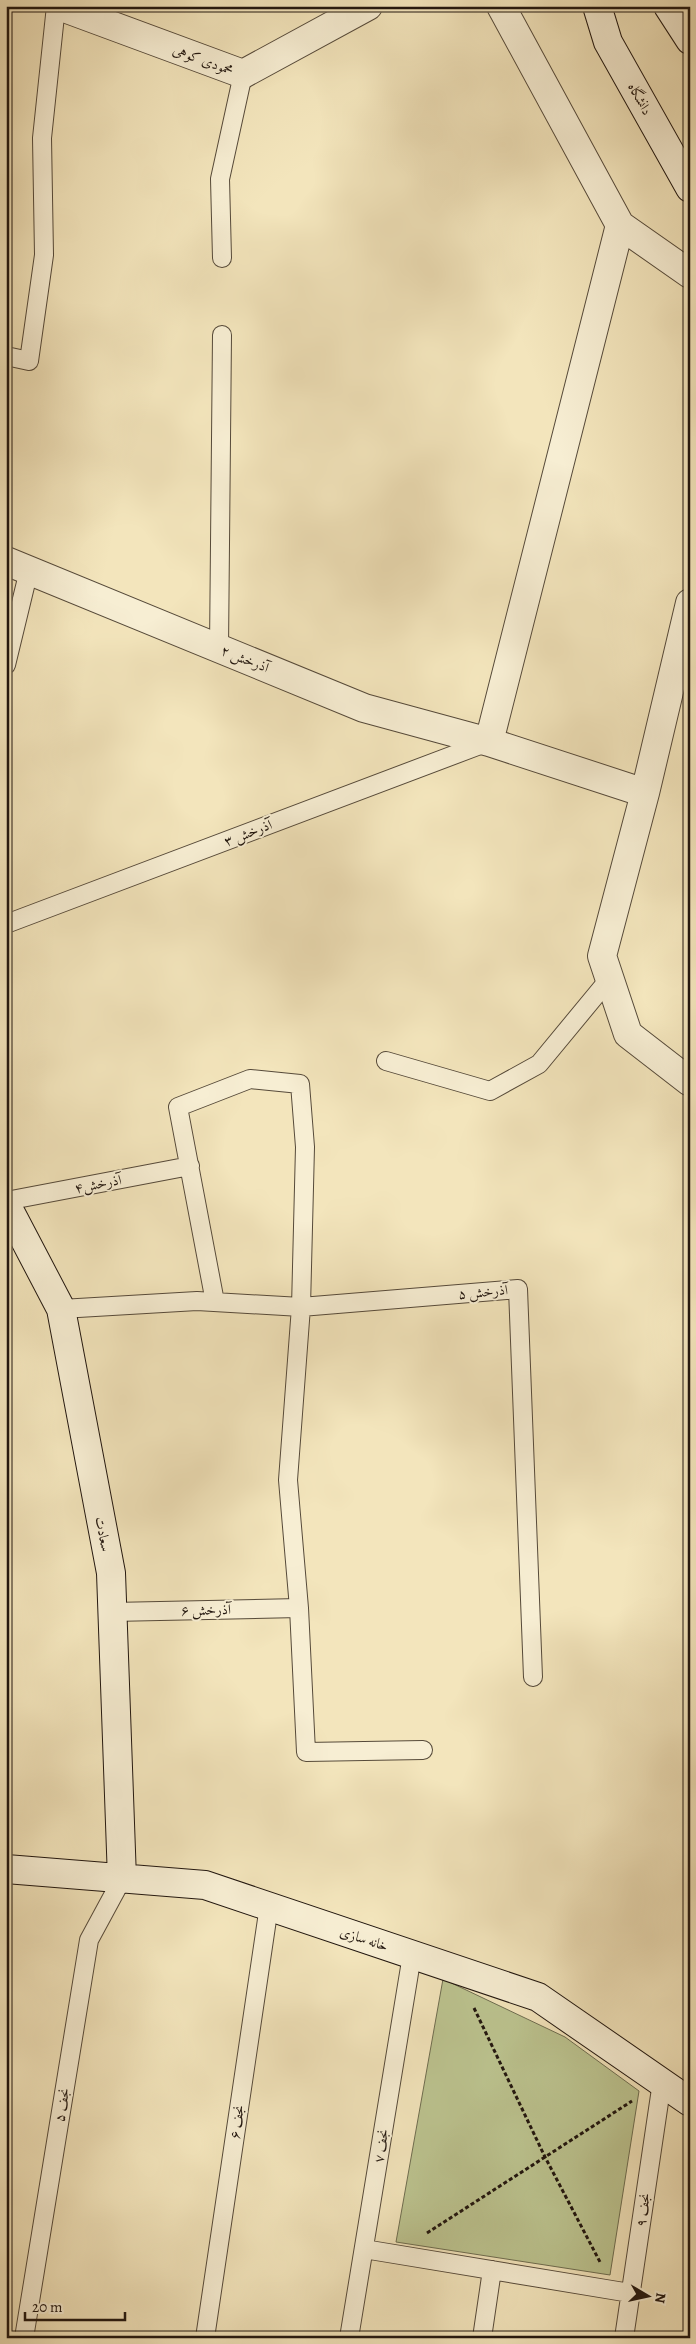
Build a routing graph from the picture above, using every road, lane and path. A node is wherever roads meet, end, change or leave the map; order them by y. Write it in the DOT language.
graph roads {
  1 [pos="58,6"];
  2 [pos="368,6"];
  3 [pos="500,6"];
  4 [pos="597,6"];
  5 [pos="668,6"];
  6 [pos="690,40"];
  7 [pos="243,74"];
  8 [pos="690,188"];
  9 [pos="620,225"];
  10 [pos="222,258"];
  11 [pos="690,274"];
  12 [pos="222,335"];
  13 [pos="6,356"];
  14 [pos="18,566"];
  15 [pos="690,603"];
  16 [pos="219,648"];
  17 [pos="6,665"];
  18 [pos="489,742"];
  19 [pos="645,793"];
  20 [pos="6,924"];
  21 [pos="610,978"];
  22 [pos="386,1062"];
  23 [pos="690,1082"];
  24 [pos="190,1166"];
  25 [pos="6,1203"];
  26 [pos="215,1302"];
  27 [pos="301,1307"];
  28 [pos="61,1309"];
  29 [pos="299,1608"];
  30 [pos="112,1612"];
  31 [pos="533,1677"];
  32 [pos="423,1750"];
  33 [pos="6,1869"];
  34 [pos="122,1879"];
  35 [pos="269,1906"];
  36 [pos="412,1954"];
  37 [pos="455,1969"];
  38 [pos="662,2082"];
  39 [pos="690,2102"];
  40 [pos="545,2157"];
  41 [pos="364,2249"];
  42 [pos="395,2254"];
  43 [pos="492,2270"];
  44 [pos="623,2292"];
  45 [pos="24,2338"];
  46 [pos="206,2338"];
  47 [pos="349,2338"];
  48 [pos="482,2338"];
  49 [pos="624,2338"];
  1 -- 7 [label="street, محمودی کوهی"];
  1 -- 13 [label="lane"];
  2 -- 7 [label="street, محمودی کوهی"];
  3 -- 9 [label="street"];
  4 -- 8 [label="street, دانشگاه"];
  5 -- 6 [label="street"];
  7 -- 10 [label="lane"];
  9 -- 11 [label="street"];
  9 -- 18 [label="street"];
  12 -- 16 [label="lane"];
  14 -- 16 [label="street, آذرخش ۲"];
  14 -- 17 [label="lane"];
  15 -- 19 [label="street"];
  16 -- 18 [label="street, آذرخش ۲"];
  18 -- 19 [label="street, آذرخش ۲"];
  18 -- 20 [label="lane, آذرخش ۳"];
  19 -- 21 [label="street"];
  21 -- 22 [label="lane"];
  21 -- 23 [label="street"];
  24 -- 25 [label="lane, آذرخش۴"];
  24 -- 26 [label="lane"];
  24 -- 27 [label="lane"];
  25 -- 28 [label="street, سعادت"];
  26 -- 27 [label="lane, آذرخش ۵"];
  26 -- 28 [label="lane, آذرخش ۵"];
  27 -- 29 [label="lane"];
  27 -- 31 [label="lane, آذرخش ۵"];
  28 -- 30 [label="street, سعادت"];
  29 -- 30 [label="lane, آذرخش ۶"];
  29 -- 32 [label="lane"];
  30 -- 34 [label="street, سعادت"];
  33 -- 34 [label="street, خانه سازی"];
  34 -- 35 [label="street, خانه سازی"];
  34 -- 45 [label="lane, نجف ۵"];
  35 -- 36 [label="street, خانه سازی"];
  35 -- 46 [label="lane, نجف ۶"];
  36 -- 37 [label="street, خانه سازی"];
  36 -- 41 [label="lane, نجف ۷"];
  37 -- 38 [label="street, خانه سازی"];
  37 -- 40 [label="path"];
  38 -- 39 [label="street, خانه سازی"];
  38 -- 40 [label="path"];
  38 -- 44 [label="lane, نجف ۹"];
  40 -- 42 [label="path"];
  40 -- 44 [label="path"];
  41 -- 42 [label="lane"];
  41 -- 47 [label="lane, نجف ۷"];
  42 -- 43 [label="lane"];
  43 -- 44 [label="lane"];
  43 -- 48 [label="lane"];
  44 -- 49 [label="lane, نجف ۹"];
}
